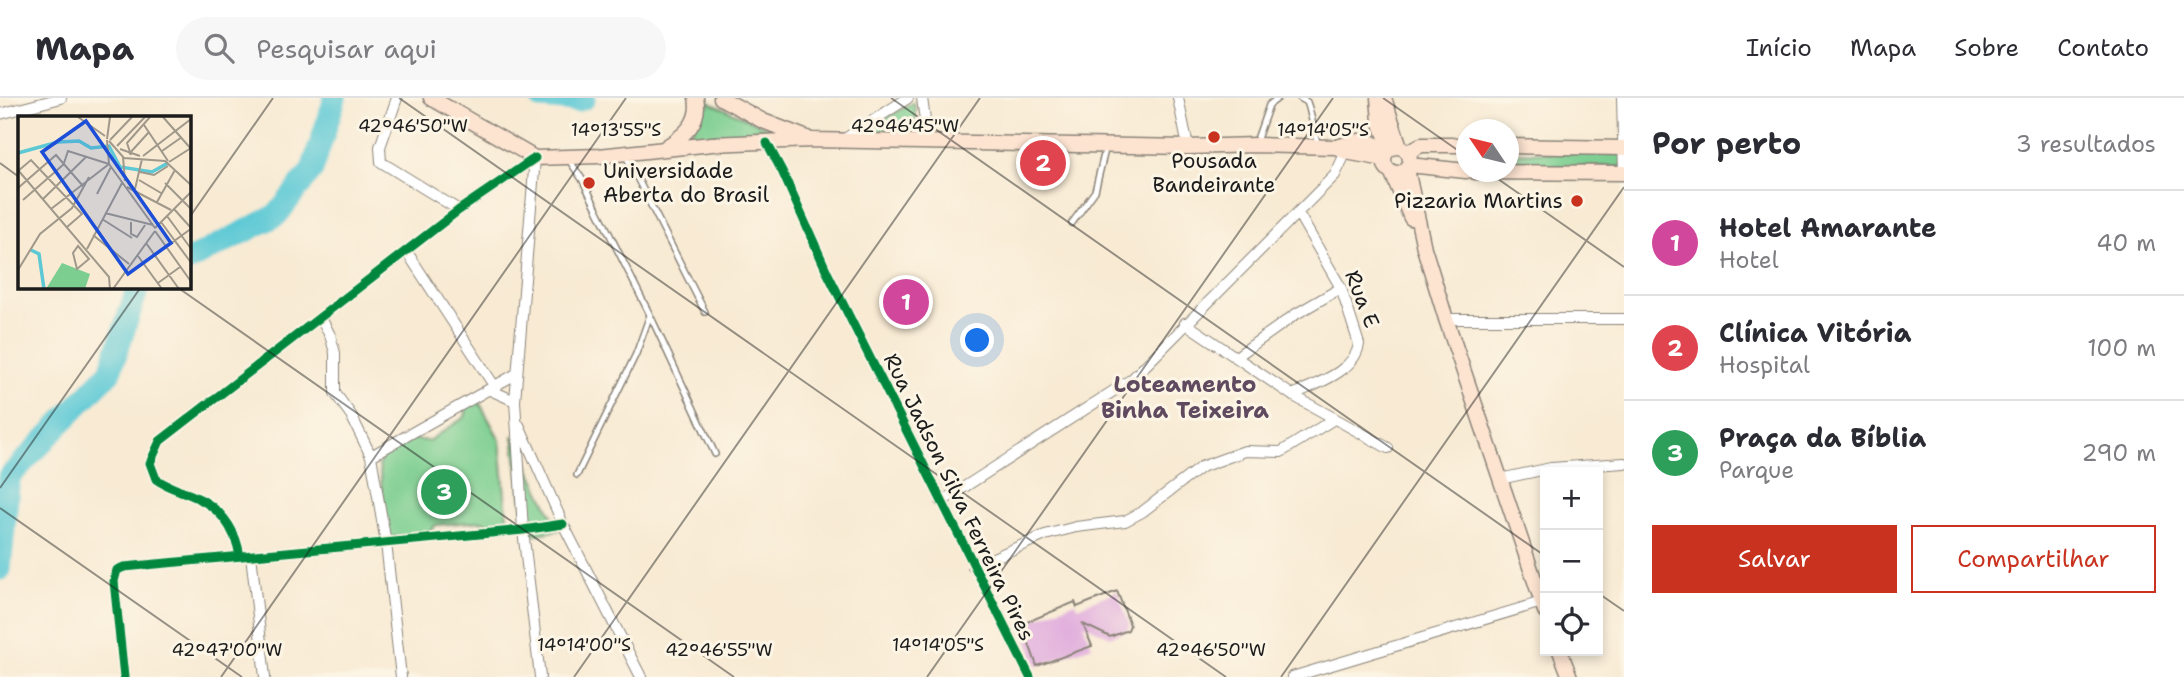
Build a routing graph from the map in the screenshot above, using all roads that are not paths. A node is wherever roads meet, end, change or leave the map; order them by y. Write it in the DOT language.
graph roads {
  1 [pos="61,98"];
  2 [pos="397,98"];
  3 [pos="431,98"];
  4 [pos="696,98"];
  5 [pos="721,98"];
  6 [pos="908,98"];
  7 [pos="922,98"];
  8 [pos="1178,98"];
  9 [pos="1278,98"];
  10 [pos="1300,98"];
  11 [pos="1378,98"];
  12 [pos="1384,98"];
  13 [pos="1622,98"];
  14 [pos="0,114"];
  15 [pos="812,140"];
  16 [pos="842,141"];
  17 [pos="767,143"];
  18 [pos="928,143"];
  19 [pos="1255,145"];
  20 [pos="1456,145"];
  21 [pos="1106,146"];
  22 [pos="1318,146"];
  23 [pos="1519,146"];
  24 [pos="1188,147"];
  25 [pos="1624,148"];
  26 [pos="662,149"];
  27 [pos="1341,150"];
  28 [pos="625,153"];
  29 [pos="535,158"];
  30 [pos="568,158"];
  31 [pos="1397,158"];
  32 [pos="1456,169"];
  33 [pos="1519,173"];
  34 [pos="1624,174"];
  35 [pos="459,210"];
  36 [pos="1298,213"];
  37 [pos="1072,223"];
  38 [pos="407,252"];
  39 [pos="1340,288"];
  40 [pos="705,312"];
  41 [pos="650,315"];
  42 [pos="321,318"];
  43 [pos="1446,319"];
  44 [pos="1624,319"];
  45 [pos="1185,323"];
  46 [pos="1236,357"];
  47 [pos="516,374"];
  48 [pos="493,389"];
  49 [pos="1292,395"];
  50 [pos="515,401"];
  51 [pos="516,418"];
  52 [pos="1334,419"];
  53 [pos="1388,449"];
  54 [pos="715,454"];
  55 [pos="371,456"];
  56 [pos="1624,463"];
  57 [pos="577,475"];
  58 [pos="1500,479"];
  59 [pos="941,502"];
  60 [pos="564,524"];
  61 [pos="523,530"];
  62 [pos="386,543"];
  63 [pos="245,556"];
  64 [pos="973,566"];
  65 [pos="1540,595"];
  66 [pos="1540,608"];
  67 [pos="1562,656"];
  68 [pos="124,677"];
  69 [pos="265,677"];
  70 [pos="401,677"];
  71 [pos="540,677"];
  72 [pos="641,677"];
  73 [pos="1030,677"];
  74 [pos="1292,677"];
  75 [pos="1570,677"];
  1 -- 14 [label="street"];
  2 -- 35 [label="street"];
  3 -- 29 [label="main road"];
  4 -- 26 [label="main road"];
  5 -- 15 [label="main road"];
  6 -- 16 [label="street"];
  7 -- 18 [label="street"];
  8 -- 24 [label="street"];
  9 -- 19 [label="lane"];
  10 -- 22 [label="lane"];
  11 -- 31 [label="main road"];
  12 -- 31 [label="main road"];
  13 -- 25 [label="street"];
  15 -- 16 [label="main road"];
  15 -- 17 [label="main road"];
  16 -- 18 [label="main road"];
  17 -- 26 [label="main road"];
  17 -- 59 [label="street, Rua Jadson Silva Ferreira Pires"];
  18 -- 21 [label="main road"];
  19 -- 22 [label="main road"];
  19 -- 24 [label="main road"];
  20 -- 31 [label="main road"];
  21 -- 24 [label="main road"];
  21 -- 37 [label="lane"];
  22 -- 27 [label="main road"];
  23 -- 25 [label="main road"];
  25 -- 34 [label="street"];
  26 -- 28 [label="main road"];
  27 -- 31 [label="main road"];
  27 -- 36 [label="street"];
  28 -- 30 [label="main road"];
  28 -- 40 [label="lane"];
  29 -- 30 [label="main road"];
  29 -- 35 [label="street"];
  29 -- 47 [label="street"];
  30 -- 41 [label="lane"];
  31 -- 32 [label="main road"];
  31 -- 43 [label="main road"];
  33 -- 34 [label="main road"];
  35 -- 38 [label="street"];
  36 -- 39 [label="street, Rua E"];
  36 -- 45 [label="street"];
  38 -- 42 [label="street"];
  38 -- 48 [label="street"];
  39 -- 46 [label="street"];
  39 -- 49 [label="street, Rua E"];
  41 -- 54 [label="lane"];
  41 -- 57 [label="lane"];
  42 -- 55 [label="street"];
  42 -- 63 [label="street"];
  43 -- 44 [label="street"];
  43 -- 58 [label="main road"];
  45 -- 46 [label="street"];
  45 -- 59 [label="street"];
  46 -- 49 [label="street"];
  47 -- 48 [label="street"];
  47 -- 50 [label="street"];
  48 -- 50 [label="street"];
  48 -- 55 [label="street"];
  49 -- 52 [label="street"];
  50 -- 51 [label="street"];
  51 -- 60 [label="street"];
  51 -- 61 [label="street"];
  52 -- 53 [label="street"];
  52 -- 64 [label="street"];
  55 -- 62 [label="street"];
  56 -- 58 [label="street"];
  58 -- 65 [label="main road"];
  59 -- 64 [label="street, Rua Jadson Silva Ferreira Pires"];
  60 -- 61 [label="street"];
  60 -- 72 [label="street"];
  61 -- 62 [label="street"];
  61 -- 71 [label="street"];
  62 -- 63 [label="street"];
  62 -- 70 [label="street"];
  63 -- 68 [label="street"];
  63 -- 69 [label="street"];
  64 -- 73 [label="street, Rua Jadson Silva Ferreira Pires"];
  66 -- 74 [label="street"];
  67 -- 75 [label="main road"];
}
